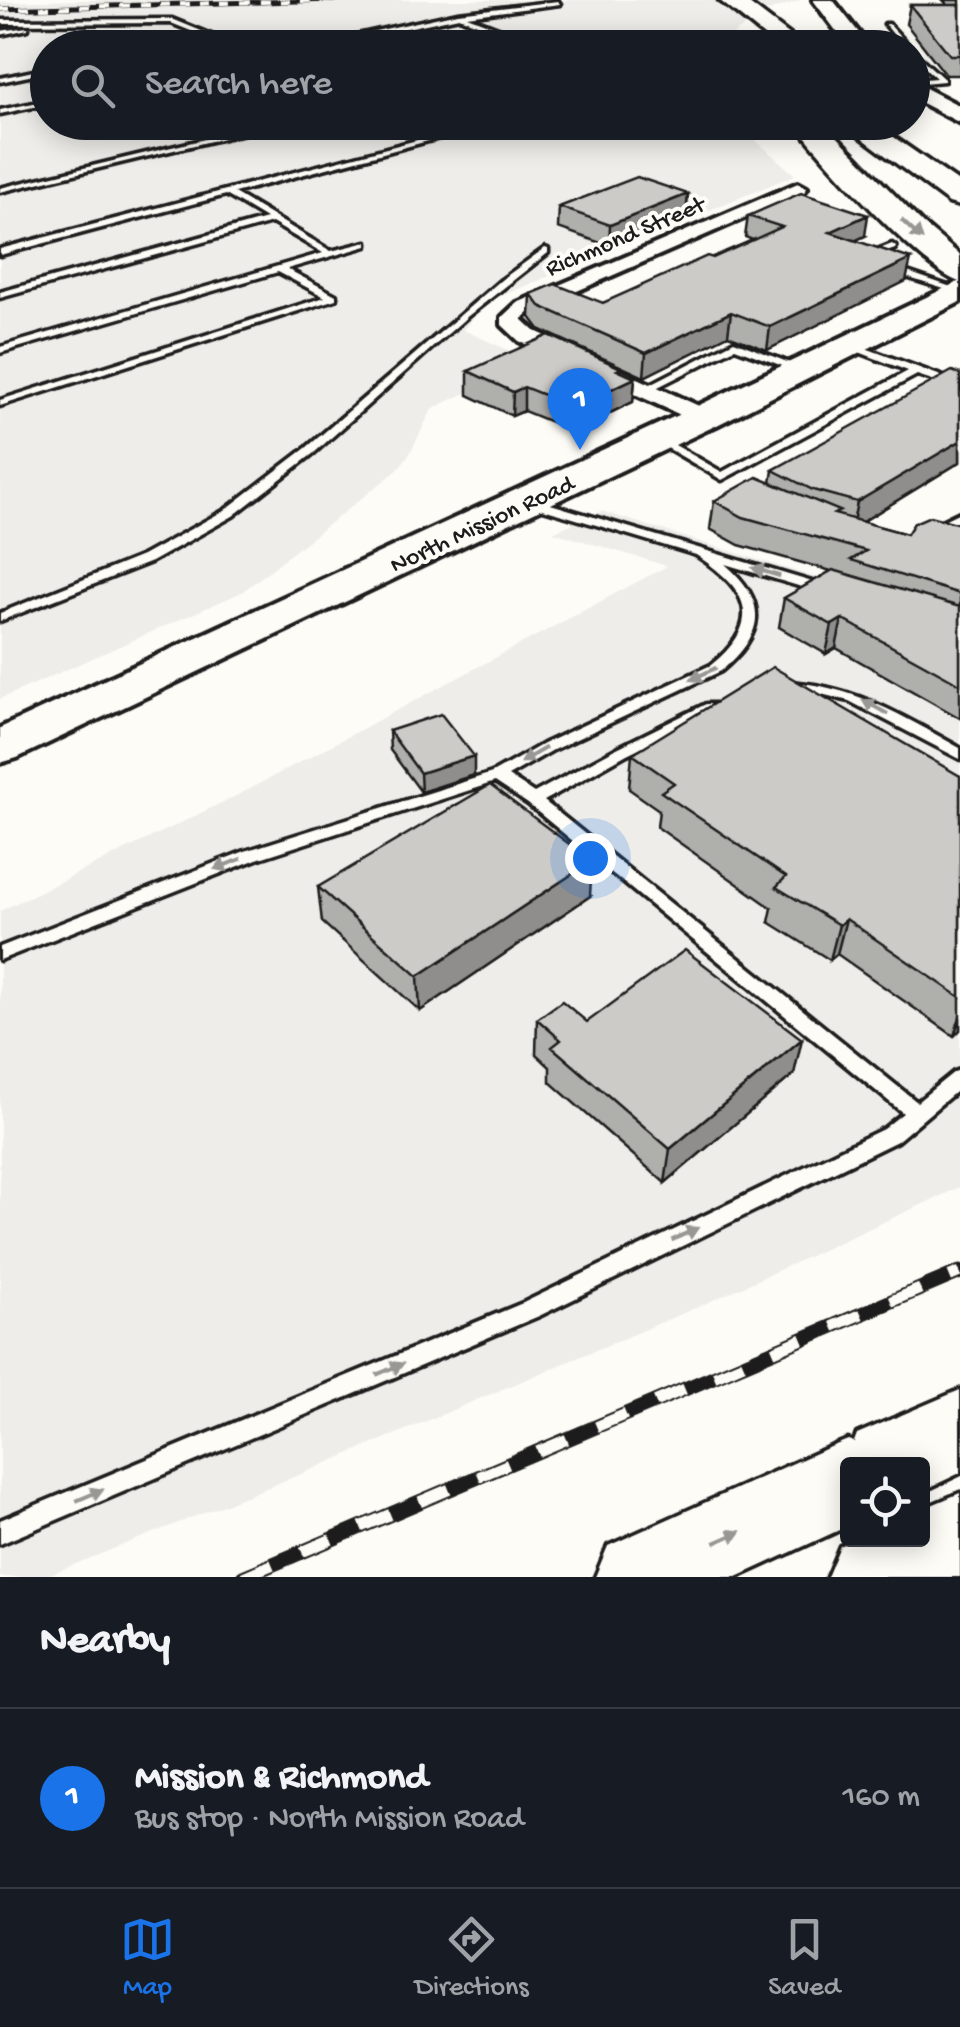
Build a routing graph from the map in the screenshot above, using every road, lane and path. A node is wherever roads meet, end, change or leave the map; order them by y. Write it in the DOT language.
graph roads {
  1 [pos="730,0"];
  2 [pos="824,2"];
  3 [pos="558,3"];
  4 [pos="458,15"];
  5 [pos="43,20"];
  6 [pos="0,22"];
  7 [pos="887,25"];
  8 [pos="194,30"];
  9 [pos="387,30"];
  10 [pos="498,30"];
  11 [pos="770,30"];
  12 [pos="846,30"];
  13 [pos="892,30"];
  14 [pos="0,33"];
  15 [pos="930,69"];
  16 [pos="30,74"];
  17 [pos="0,80"];
  18 [pos="942,80"];
  19 [pos="930,82"];
  20 [pos="956,82"];
  21 [pos="930,97"];
  22 [pos="30,106"];
  23 [pos="0,112"];
  24 [pos="960,116"];
  25 [pos="211,140"];
  26 [pos="427,140"];
  27 [pos="824,140"];
  28 [pos="879,140"];
  29 [pos="798,188"];
  30 [pos="0,190"];
  31 [pos="228,192"];
  32 [pos="960,197"];
  33 [pos="273,220"];
  34 [pos="364,244"];
  35 [pos="892,248"];
  36 [pos="545,251"];
  37 [pos="0,252"];
  38 [pos="330,254"];
  39 [pos="280,269"];
  40 [pos="959,285"];
  41 [pos="0,294"];
  42 [pos="849,345"];
  43 [pos="0,350"];
  44 [pos="800,369"];
  45 [pos="916,371"];
  46 [pos="960,386"];
  47 [pos="644,390"];
  48 [pos="0,403"];
  49 [pos="704,417"];
  50 [pos="657,439"];
  51 [pos="722,477"];
  52 [pos="736,486"];
  53 [pos="527,500"];
  54 [pos="960,516"];
  55 [pos="912,534"];
  56 [pos="699,552"];
  57 [pos="848,596"];
  58 [pos="0,617"];
  59 [pos="766,687"];
  60 [pos="723,702"];
  61 [pos="0,747"];
  62 [pos="960,754"];
  63 [pos="497,776"];
  64 [pos="532,800"];
  65 [pos="0,954"];
  66 [pos="960,1077"];
  67 [pos="917,1113"];
  68 [pos="960,1431"];
  69 [pos="902,1457"];
  70 [pos="840,1486"];
  71 [pos="0,1532"];
  72 [pos="960,1536"];
  73 [pos="639,1577"];
  74 [pos="871,1577"];
  1 -- 11 [label="highway"];
  2 -- 12 [label="main road"];
  3 -- 4 [label="lane"];
  4 -- 9 [label="lane"];
  4 -- 10 [label="lane"];
  5 -- 6 [label="lane"];
  5 -- 8 [label="lane"];
  5 -- 14 [label="lane"];
  7 -- 13 [label="lane"];
  15 -- 18 [label="lane"];
  16 -- 17 [label="lane"];
  18 -- 19 [label="lane"];
  18 -- 20 [label="lane"];
  21 -- 24 [label="main road"];
  22 -- 23 [label="lane"];
  25 -- 30 [label="lane"];
  26 -- 31 [label="lane"];
  27 -- 40 [label="highway, one-way"];
  28 -- 32 [label="highway"];
  29 -- 47 [label="street, Richmond Street"];
  31 -- 33 [label="lane"];
  31 -- 37 [label="lane"];
  33 -- 38 [label="lane"];
  33 -- 41 [label="lane"];
  34 -- 38 [label="lane"];
  35 -- 40 [label="lane"];
  36 -- 58 [label="lane"];
  38 -- 39 [label="lane"];
  39 -- 43 [label="lane"];
  39 -- 48 [label="lane"];
  40 -- 42 [label="main road, North Mission Road"];
  42 -- 44 [label="main road, North Mission Road"];
  42 -- 45 [label="lane"];
  44 -- 47 [label="lane"];
  44 -- 49 [label="main road, North Mission Road"];
  45 -- 46 [label="lane"];
  45 -- 51 [label="lane"];
  47 -- 49 [label="street, Richmond Street"];
  49 -- 50 [label="main road, North Mission Road"];
  50 -- 51 [label="lane"];
  50 -- 53 [label="main road, North Mission Road"];
  51 -- 52 [label="lane"];
  53 -- 56 [label="lane"];
  53 -- 61 [label="main road, North Mission Road"];
  54 -- 55 [label="lane"];
  57 -- 56 [label="lane, one-way"];
  56 -- 63 [label="lane, one-way"];
  62 -- 59 [label="lane, one-way"];
  60 -- 64 [label="lane"];
  63 -- 64 [label="lane"];
  63 -- 65 [label="lane, one-way"];
  64 -- 67 [label="lane"];
  66 -- 67 [label="lane"];
  71 -- 67 [label="lane, one-way"];
  68 -- 69 [label="highway"];
  73 -- 70 [label="highway, one-way"];
  72 -- 74 [label="highway"];
}
